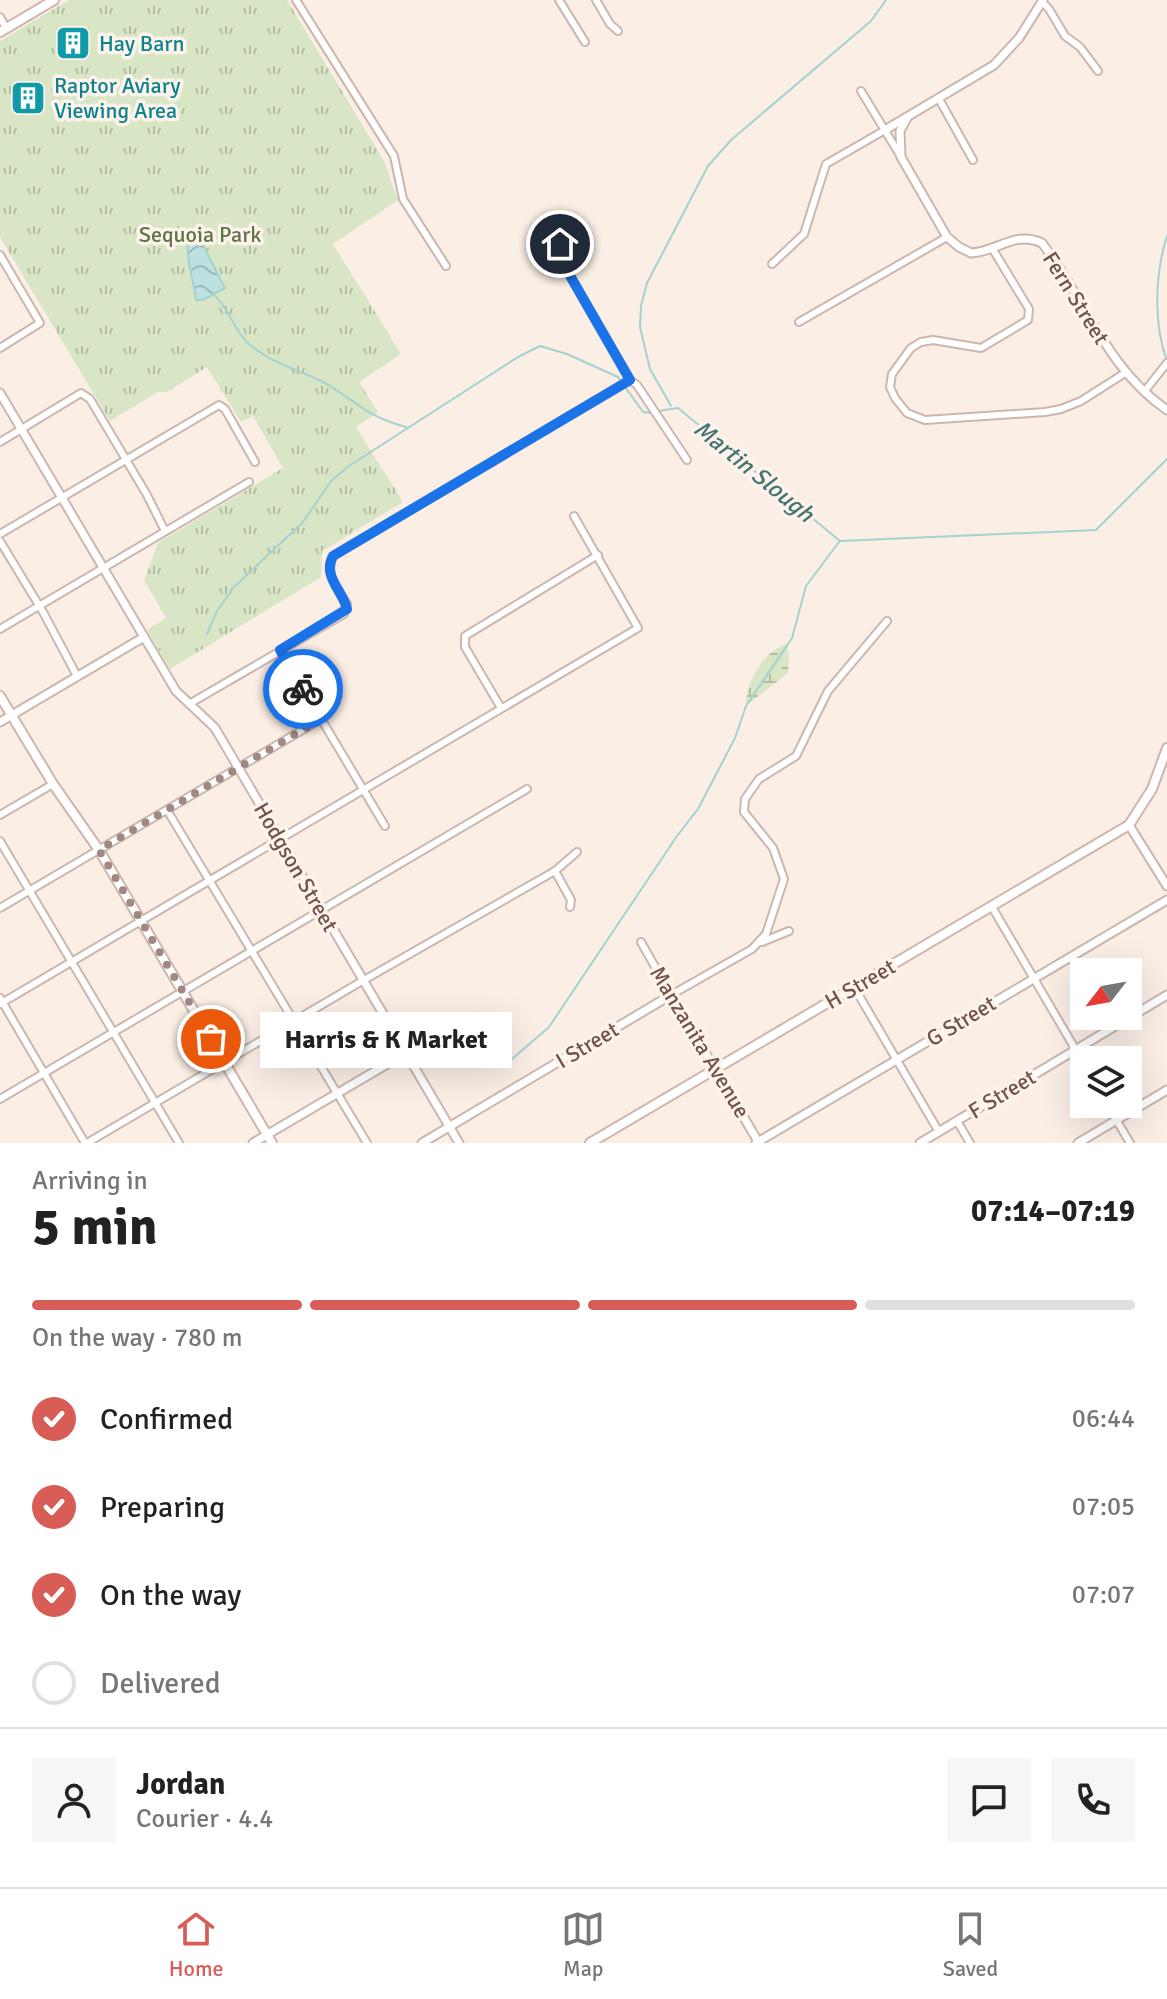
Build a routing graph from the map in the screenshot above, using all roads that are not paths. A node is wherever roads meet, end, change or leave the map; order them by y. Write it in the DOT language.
graph roads {
  1 [pos="54,0"];
  2 [pos="296,0"];
  3 [pos="559,0"];
  4 [pos="596,0"];
  5 [pos="1042,1"];
  6 [pos="0,17"];
  7 [pos="3,30"];
  8 [pos="618,31"];
  9 [pos="585,42"];
  10 [pos="1098,71"];
  11 [pos="861,91"];
  12 [pos="939,99"];
  13 [pos="907,118"];
  14 [pos="885,130"];
  15 [pos="901,157"];
  16 [pos="973,160"];
  17 [pos="562,237"];
  18 [pos="947,237"];
  19 [pos="992,248"];
  20 [pos="0,255"];
  21 [pos="772,264"];
  22 [pos="446,266"];
  23 [pos="799,322"];
  24 [pos="0,348"];
  25 [pos="1167,363"];
  26 [pos="1125,373"];
  27 [pos="630,380"];
  28 [pos="1144,392"];
  29 [pos="0,393"];
  30 [pos="1167,410"];
  31 [pos="22,429"];
  32 [pos="0,442"];
  33 [pos="127,459"];
  34 [pos="687,460"];
  35 [pos="255,462"];
  36 [pos="249,482"];
  37 [pos="62,498"];
  38 [pos="574,516"];
  39 [pos="165,531"];
  40 [pos="0,534"];
  41 [pos="0,541"];
  42 [pos="598,555"];
  43 [pos="103,567"];
  44 [pos="39,605"];
  45 [pos="887,621"];
  46 [pos="0,629"];
  47 [pos="144,637"];
  48 [pos="280,650"];
  49 [pos="77,676"];
  50 [pos="0,696"];
  51 [pos="189,704"];
  52 [pos="501,708"];
  53 [pos="12,715"];
  54 [pos="321,719"];
  55 [pos="0,722"];
  56 [pos="1167,748"];
  57 [pos="238,768"];
  58 [pos="53,784"];
  59 [pos="527,789"];
  60 [pos="362,790"];
  61 [pos="167,810"];
  62 [pos="0,815"];
  63 [pos="1129,825"];
  64 [pos="385,826"];
  65 [pos="279,839"];
  66 [pos="0,841"];
  67 [pos="99,850"];
  68 [pos="577,852"];
  69 [pos="555,871"];
  70 [pos="209,881"];
  71 [pos="1167,886"];
  72 [pos="30,891"];
  73 [pos="1167,900"];
  74 [pos="570,907"];
  75 [pos="992,907"];
  76 [pos="0,908"];
  77 [pos="321,909"];
  78 [pos="141,921"];
  79 [pos="789,931"];
  80 [pos="641,942"];
  81 [pos="759,943"];
  82 [pos="251,950"];
  83 [pos="72,962"];
  84 [pos="1034,978"];
  85 [pos="363,980"];
  86 [pos="854,987"];
  87 [pos="183,991"];
  88 [pos="671,995"];
  89 [pos="1167,995"];
  90 [pos="1,1001"];
  91 [pos="293,1022"];
  92 [pos="114,1032"];
  93 [pos="1074,1046"];
  94 [pos="1083,1046"];
  95 [pos="406,1053"];
  96 [pos="1070,1054"];
  97 [pos="897,1059"];
  98 [pos="225,1063"];
  99 [pos="715,1069"];
  100 [pos="44,1073"];
  101 [pos="1167,1090"];
  102 [pos="337,1093"];
  103 [pos="0,1099"];
  104 [pos="155,1102"];
  105 [pos="1116,1120"];
  106 [pos="957,1121"];
  107 [pos="450,1127"];
  108 [pos="939,1132"];
  109 [pos="270,1139"];
  110 [pos="86,1143"];
  111 [pos="179,1143"];
  112 [pos="253,1143"];
  113 [pos="367,1143"];
  114 [pos="422,1143"];
  115 [pos="459,1143"];
  116 [pos="590,1143"];
  117 [pos="758,1143"];
  118 [pos="920,1143"];
  119 [pos="970,1143"];
  120 [pos="1078,1143"];
  121 [pos="1130,1143"];
  1 -- 7 [label="main road"];
  2 -- 22 [label="street"];
  3 -- 9 [label="street"];
  4 -- 8 [label="street"];
  5 -- 10 [label="street"];
  5 -- 12 [label="street"];
  6 -- 7 [label="street"];
  11 -- 14 [label="street"];
  12 -- 13 [label="street"];
  12 -- 16 [label="street"];
  13 -- 14 [label="street"];
  13 -- 15 [label="street"];
  14 -- 15 [label="street"];
  14 -- 21 [label="street"];
  15 -- 18 [label="street"];
  17 -- 27 [label="street"];
  18 -- 19 [label="street, Fern Street"];
  18 -- 23 [label="street"];
  19 -- 26 [label="street, Fern Street"];
  19 -- 26 [label="street"];
  20 -- 24 [label="street"];
  25 -- 28 [label="street"];
  26 -- 28 [label="street, Fern Street"];
  27 -- 34 [label="street"];
  27 -- 48 [label="street"];
  28 -- 30 [label="street, Fern Street"];
  29 -- 31 [label="street, Hodgson Street"];
  31 -- 32 [label="street"];
  31 -- 33 [label="street"];
  31 -- 37 [label="street, Hodgson Street"];
  33 -- 35 [label="street"];
  33 -- 37 [label="street"];
  33 -- 39 [label="street"];
  36 -- 39 [label="street"];
  37 -- 40 [label="street"];
  37 -- 43 [label="street, Hodgson Street"];
  38 -- 42 [label="street"];
  39 -- 43 [label="street"];
  41 -- 44 [label="street"];
  42 -- 52 [label="street"];
  42 -- 52 [label="street"];
  43 -- 44 [label="street"];
  43 -- 47 [label="street, Hodgson Street"];
  44 -- 46 [label="street"];
  44 -- 49 [label="street"];
  45 -- 81 [label="street"];
  47 -- 49 [label="street"];
  47 -- 51 [label="street, Hodgson Street"];
  48 -- 51 [label="street"];
  48 -- 54 [label="street"];
  49 -- 53 [label="street"];
  50 -- 53 [label="main road"];
  51 -- 57 [label="street, Hodgson Street"];
  52 -- 60 [label="street"];
  53 -- 55 [label="street"];
  53 -- 58 [label="main road"];
  54 -- 57 [label="street"];
  54 -- 60 [label="street"];
  56 -- 63 [label="main road"];
  57 -- 61 [label="street"];
  57 -- 65 [label="street, Hodgson Street"];
  58 -- 62 [label="street"];
  58 -- 67 [label="main road"];
  59 -- 77 [label="street"];
  60 -- 64 [label="street"];
  60 -- 65 [label="street"];
  61 -- 67 [label="street"];
  61 -- 70 [label="street"];
  63 -- 71 [label="street"];
  63 -- 75 [label="main road, H Street"];
  65 -- 70 [label="street"];
  65 -- 77 [label="street, Hodgson Street"];
  66 -- 72 [label="street"];
  67 -- 72 [label="street"];
  67 -- 78 [label="main road"];
  68 -- 69 [label="street"];
  69 -- 74 [label="street"];
  69 -- 85 [label="street"];
  70 -- 78 [label="street"];
  70 -- 82 [label="street"];
  72 -- 76 [label="street"];
  72 -- 83 [label="street"];
  73 -- 84 [label="street, G Street"];
  75 -- 84 [label="street"];
  75 -- 86 [label="main road, H Street"];
  77 -- 82 [label="street"];
  77 -- 85 [label="street, Hodgson Street"];
  78 -- 83 [label="street"];
  78 -- 87 [label="main road"];
  79 -- 81 [label="street"];
  80 -- 88 [label="street, Manzanita Avenue"];
  81 -- 88 [label="street, I Street"];
  82 -- 87 [label="street"];
  82 -- 91 [label="street"];
  83 -- 90 [label="street"];
  83 -- 92 [label="street"];
  84 -- 93 [label="street"];
  84 -- 97 [label="street, G Street"];
  85 -- 91 [label="street"];
  85 -- 95 [label="street, Hodgson Street"];
  86 -- 97 [label="street"];
  86 -- 99 [label="main road, H Street"];
  87 -- 92 [label="street"];
  87 -- 98 [label="main road"];
  88 -- 99 [label="street, Manzanita Avenue"];
  88 -- 107 [label="street, I Street"];
  89 -- 94 [label="street, F Street"];
  90 -- 100 [label="street"];
  91 -- 98 [label="street"];
  91 -- 102 [label="street"];
  92 -- 100 [label="street"];
  92 -- 104 [label="street"];
  95 -- 102 [label="street"];
  95 -- 107 [label="street, Hodgson Street"];
  96 -- 106 [label="street, F Street"];
  97 -- 108 [label="street"];
  97 -- 117 [label="street, G Street"];
  98 -- 104 [label="street"];
  98 -- 109 [label="main road"];
  99 -- 116 [label="main road, H Street"];
  99 -- 117 [label="street, Manzanita Avenue"];
  100 -- 103 [label="street"];
  100 -- 110 [label="street"];
  101 -- 105 [label="street"];
  102 -- 109 [label="street"];
  102 -- 113 [label="street"];
  104 -- 110 [label="street"];
  104 -- 111 [label="street"];
  105 -- 120 [label="street"];
  105 -- 121 [label="street"];
  106 -- 108 [label="street, F Street"];
  106 -- 119 [label="street"];
  107 -- 114 [label="street, I Street"];
  107 -- 115 [label="street, Hodgson Street"];
  108 -- 118 [label="street, F Street"];
  109 -- 112 [label="street"];
}
